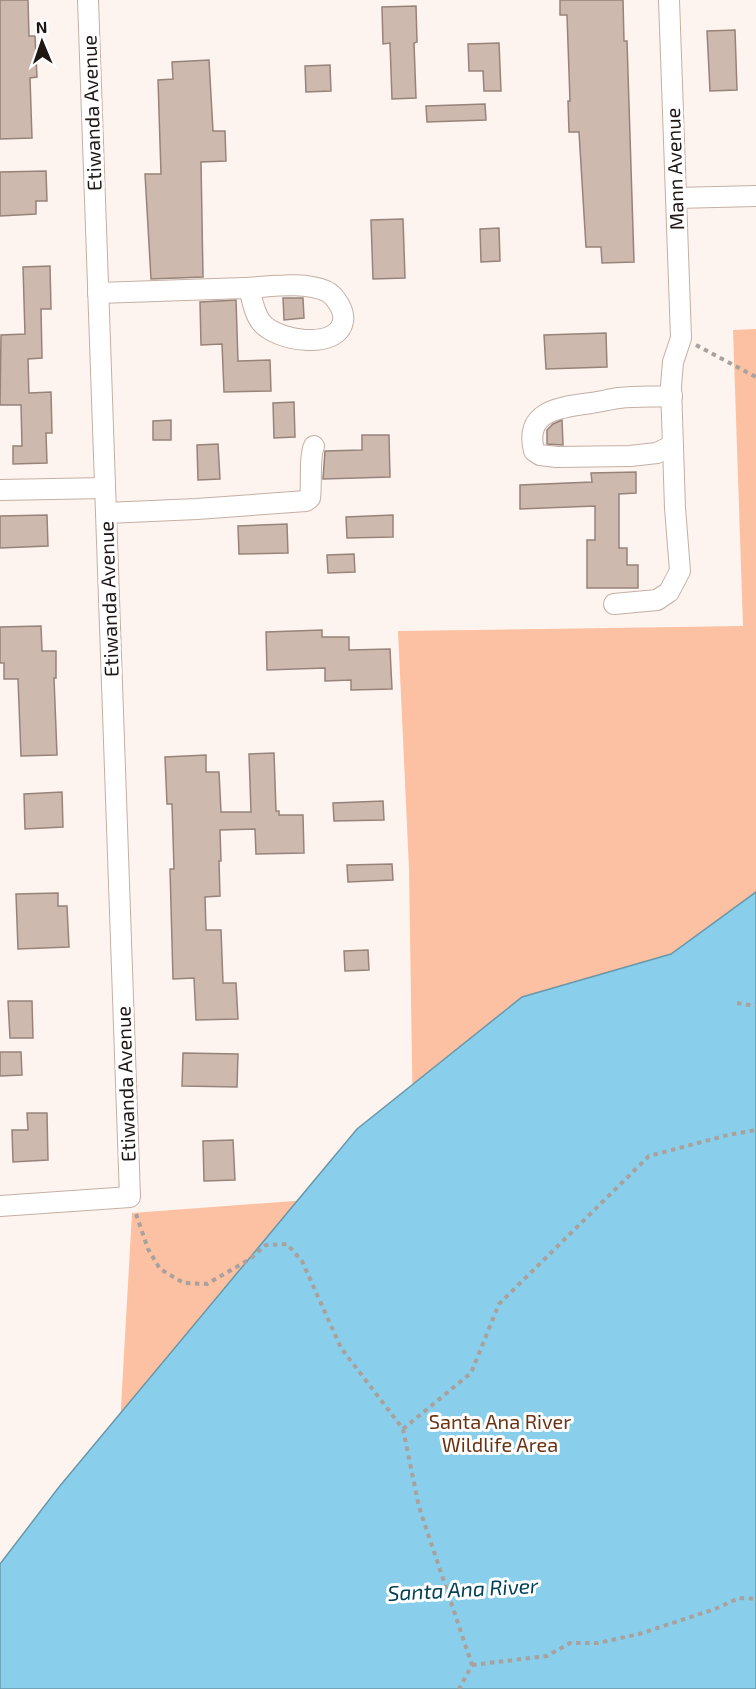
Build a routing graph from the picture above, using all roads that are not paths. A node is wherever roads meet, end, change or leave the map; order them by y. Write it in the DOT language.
graph roads {
  1 [pos="88,0"];
  2 [pos="669,0"];
  3 [pos="756,196"];
  4 [pos="676,198"];
  5 [pos="249,288"];
  6 [pos="98,293"];
  7 [pos="672,396"];
  8 [pos="673,445"];
  9 [pos="314,446"];
  10 [pos="105,488"];
  11 [pos="0,490"];
  12 [pos="106,513"];
  13 [pos="614,604"];
  14 [pos="0,1206"];
  1 -- 6 [label="street, Etiwanda Avenue"];
  2 -- 4 [label="street, Mann Avenue"];
  3 -- 4 [label="street"];
  4 -- 7 [label="street, Mann Avenue"];
  5 -- 5 [label="street"];
  5 -- 6 [label="street"];
  6 -- 10 [label="street, Etiwanda Avenue"];
  7 -- 8 [label="street, Mann Avenue"];
  7 -- 8 [label="street"];
  8 -- 13 [label="street, Mann Avenue"];
  9 -- 12 [label="street"];
  10 -- 11 [label="street"];
  10 -- 12 [label="street, Etiwanda Avenue"];
  12 -- 14 [label="street, Etiwanda Avenue"];
}
